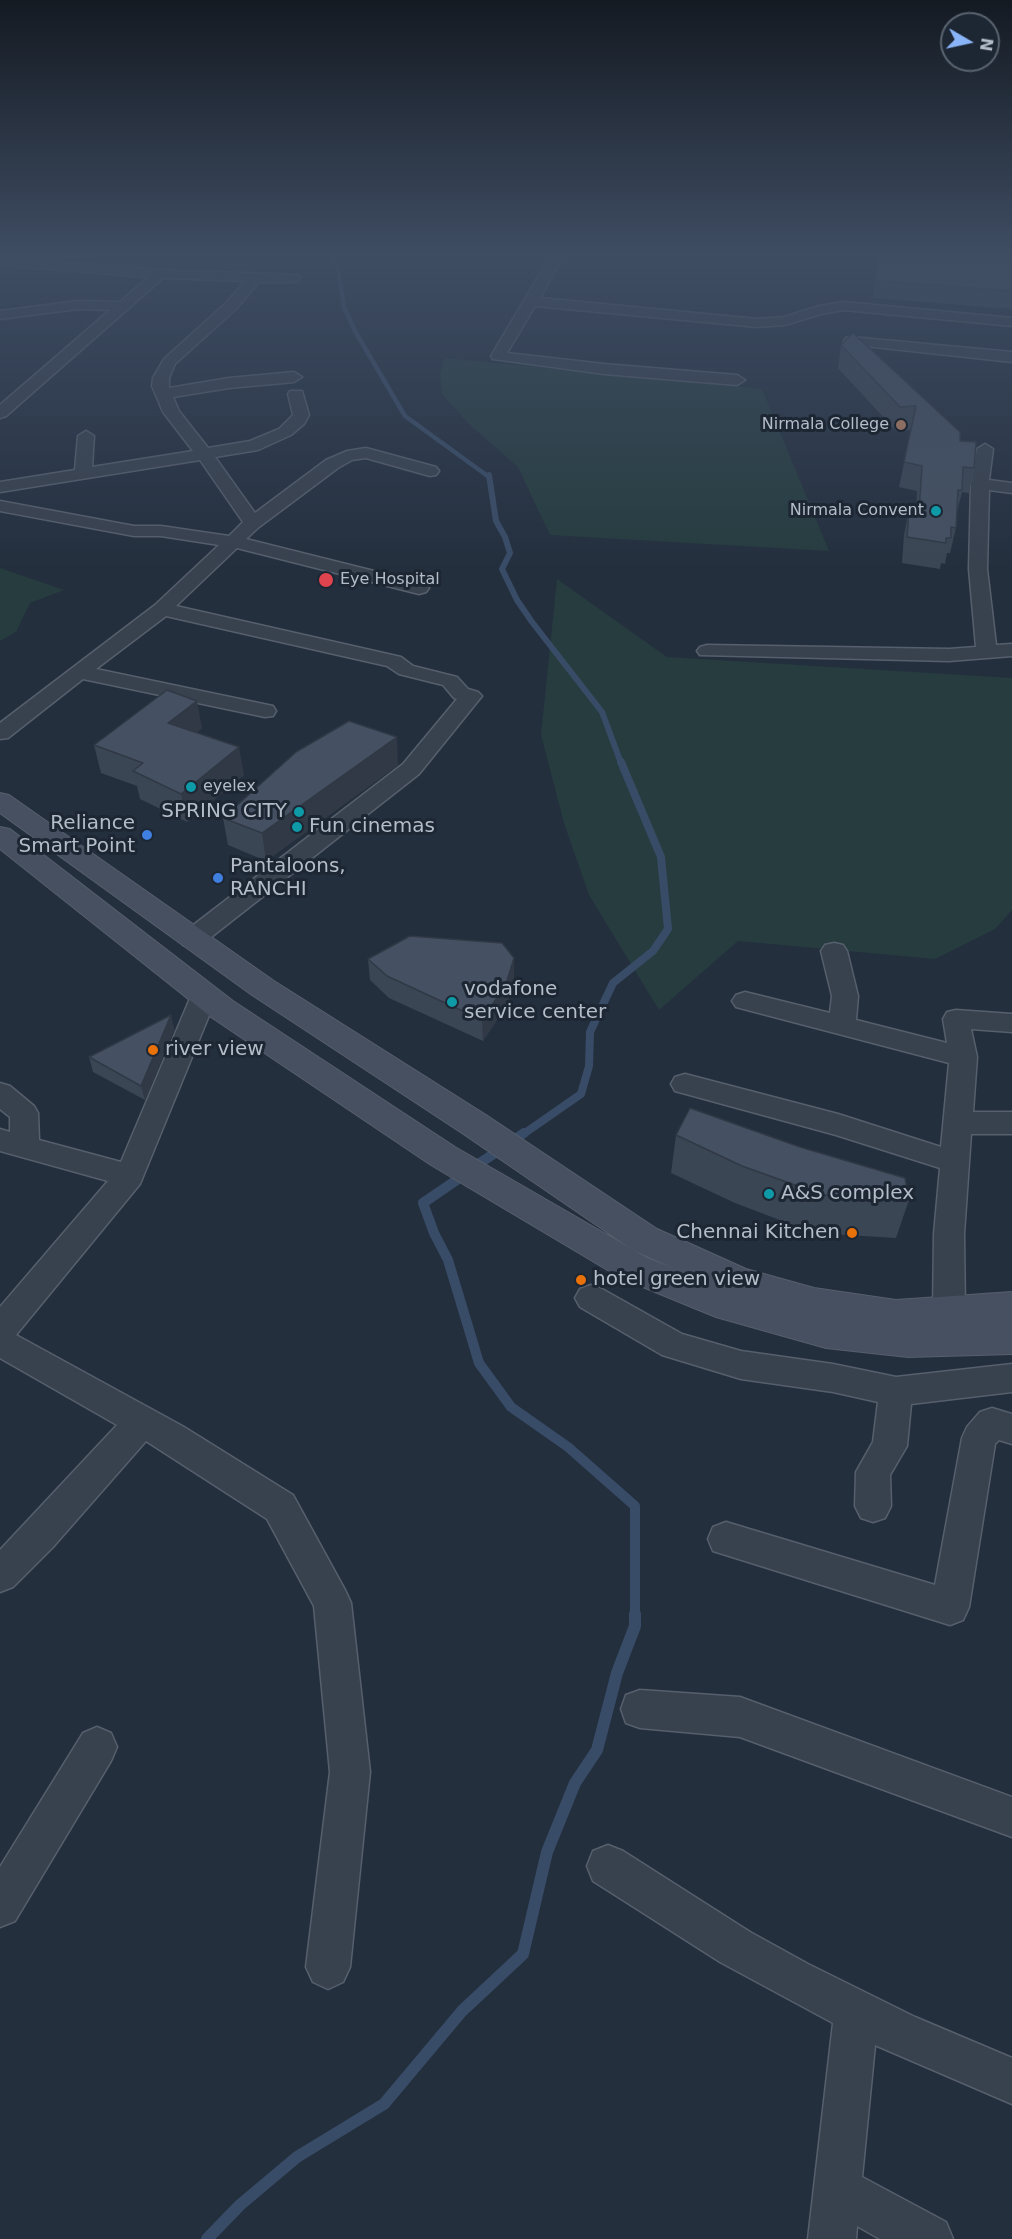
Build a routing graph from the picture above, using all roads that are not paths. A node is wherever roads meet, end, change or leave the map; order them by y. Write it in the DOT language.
graph roads {
  1 [pos="61,359"];
  2 [pos="172,359"];
  3 [pos="513,359"];
  4 [pos="737,380"];
  5 [pos="163,394"];
  6 [pos="0,413"];
  7 [pos="86,436"];
  8 [pos="985,449"];
  9 [pos="204,454"];
  10 [pos="430,471"];
  11 [pos="83,474"];
  12 [pos="980,484"];
  13 [pos="0,487"];
  14 [pos="1012,488"];
  15 [pos="0,506"];
  16 [pos="253,523"];
  17 [pos="234,542"];
  18 [pos="419,588"];
  19 [pos="162,609"];
  20 [pos="1012,650"];
  21 [pos="707,651"];
  22 [pos="987,651"];
  23 [pos="79,672"];
  24 [pos="265,711"];
  25 [pos="0,734"];
  26 [pos="0,801"];
  27 [pos="0,835"];
  28 [pos="192,939"];
  29 [pos="834,951"];
  30 [pos="204,996"];
  31 [pos="745,1001"];
  32 [pos="1012,1023"];
  33 [pos="842,1026"];
  34 [pos="963,1057"];
  35 [pos="405,1079"];
  36 [pos="685,1084"];
  37 [pos="0,1093"];
  38 [pos="376,1110"];
  39 [pos="959,1123"];
  40 [pos="1012,1123"];
  41 [pos="12,1143"];
  42 [pos="955,1162"];
  43 [pos="130,1176"];
  44 [pos="571,1212"];
  45 [pos="591,1298"];
  46 [pos="1012,1307"];
  47 [pos="949,1311"];
  48 [pos="0,1330"];
  49 [pos="1012,1338"];
  50 [pos="0,1342"];
  51 [pos="1012,1378"];
  52 [pos="896,1391"];
  53 [pos="142,1421"];
  54 [pos="1012,1429"];
  55 [pos="873,1506"];
  56 [pos="726,1539"];
  57 [pos="0,1575"];
  58 [pos="640,1709"];
  59 [pos="97,1747"];
  60 [pos="1012,1817"];
  61 [pos="608,1866"];
  62 [pos="1,1901"];
  63 [pos="328,1967"];
  64 [pos="856,2011"];
  65 [pos="1012,2081"];
  66 [pos="838,2190"];
  67 [pos="832,2239"];
  68 [pos="929,2239"];
  1 -- 6 [label="street"];
  2 -- 5 [label="street"];
  3 -- 4 [label="street"];
  5 -- 9 [label="street"];
  5 -- 9 [label="street"];
  7 -- 11 [label="street"];
  8 -- 12 [label="street"];
  9 -- 11 [label="street"];
  9 -- 16 [label="street"];
  10 -- 16 [label="street"];
  11 -- 13 [label="street"];
  12 -- 14 [label="street"];
  12 -- 22 [label="street"];
  15 -- 17 [label="street"];
  16 -- 17 [label="street"];
  17 -- 18 [label="street"];
  17 -- 19 [label="street"];
  19 -- 23 [label="street"];
  19 -- 28 [label="street"];
  20 -- 22 [label="street"];
  21 -- 22 [label="street"];
  23 -- 24 [label="street"];
  23 -- 25 [label="street"];
  26 -- 28 [label="main road"];
  27 -- 30 [label="main road"];
  28 -- 35 [label="main road"];
  29 -- 33 [label="street"];
  30 -- 38 [label="main road"];
  30 -- 43 [label="street"];
  31 -- 33 [label="street"];
  32 -- 34 [label="street"];
  33 -- 34 [label="street"];
  34 -- 39 [label="street"];
  35 -- 38 [label="main road"];
  35 -- 44 [label="main road"];
  36 -- 42 [label="street"];
  37 -- 41 [label="street"];
  38 -- 44 [label="main road"];
  39 -- 40 [label="street"];
  39 -- 42 [label="street"];
  41 -- 43 [label="street"];
  42 -- 47 [label="street"];
  43 -- 48 [label="street"];
  44 -- 47 [label="main road"];
  44 -- 49 [label="main road"];
  45 -- 52 [label="street"];
  46 -- 47 [label="main road"];
  50 -- 53 [label="street"];
  51 -- 52 [label="street"];
  52 -- 55 [label="street"];
  53 -- 57 [label="street"];
  53 -- 63 [label="street"];
  54 -- 56 [label="street"];
  58 -- 60 [label="street"];
  59 -- 62 [label="street"];
  61 -- 64 [label="street"];
  64 -- 65 [label="street"];
  64 -- 66 [label="street"];
  66 -- 67 [label="street"];
  66 -- 68 [label="street"];
}
